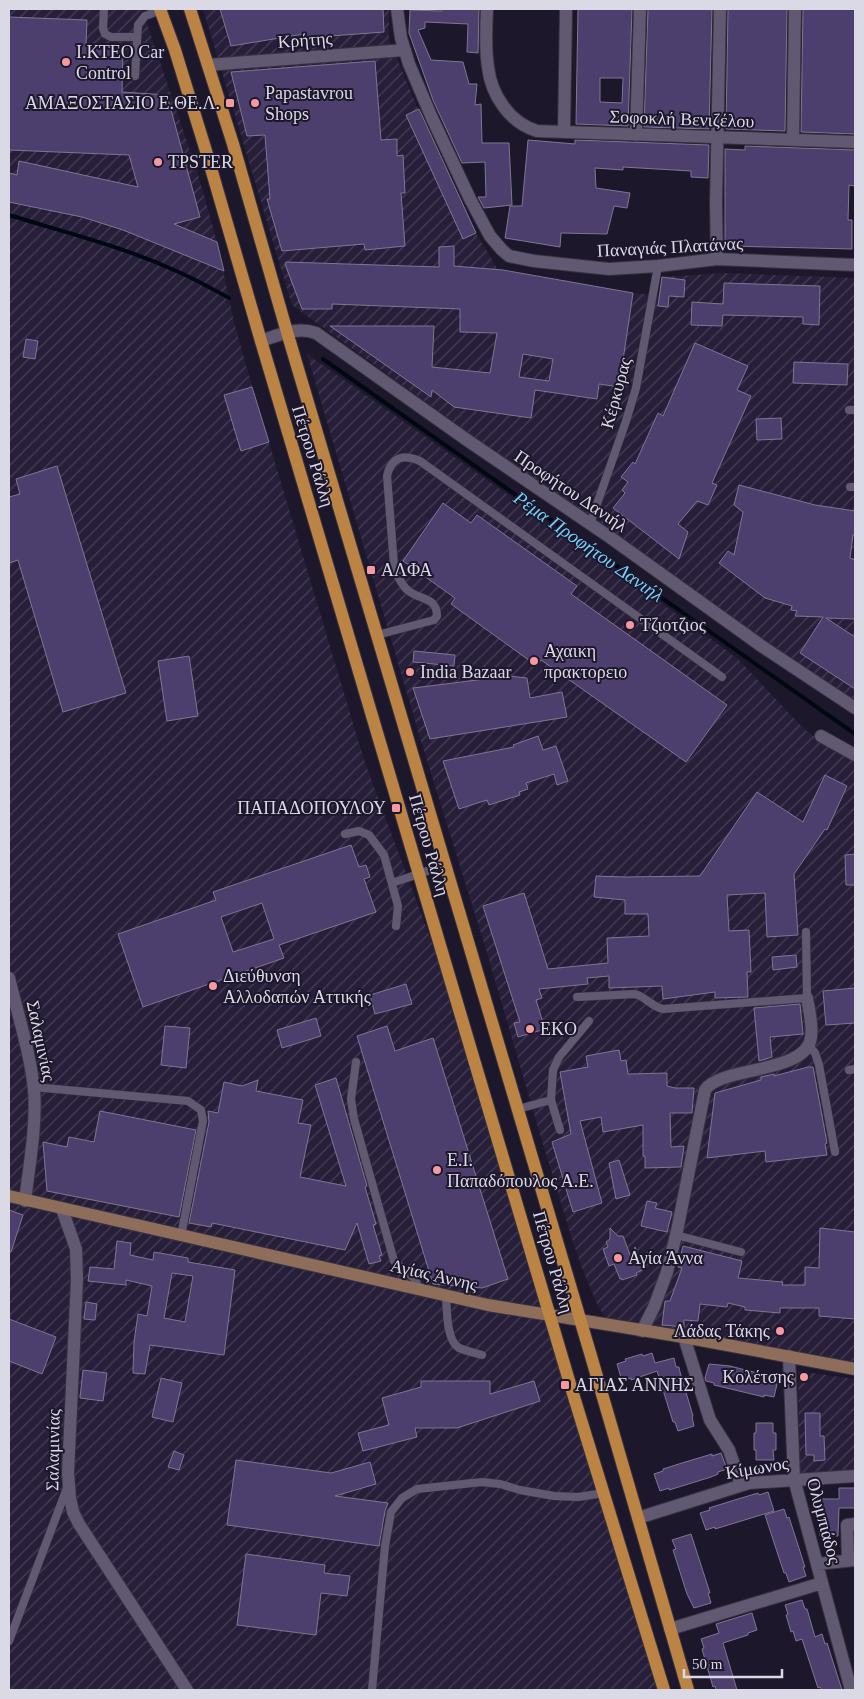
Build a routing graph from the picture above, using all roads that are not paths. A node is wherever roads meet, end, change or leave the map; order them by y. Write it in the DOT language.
graph roads {
  1 [pos="104,9"];
  2 [pos="190,9"];
  3 [pos="397,9"];
  4 [pos="487,9"];
  5 [pos="566,9"];
  6 [pos="640,9"];
  7 [pos="720,9"];
  8 [pos="795,9"];
  9 [pos="160,10"];
  10 [pos="137,37"];
  11 [pos="405,50"];
  12 [pos="208,65"];
  13 [pos="135,76"];
  14 [pos="564,132"];
  15 [pos="636,134"];
  16 [pos="717,137"];
  17 [pos="792,140"];
  18 [pos="855,142"];
  19 [pos="717,259"];
  20 [pos="855,265"];
  21 [pos="658,266"];
  22 [pos="287,332"];
  23 [pos="261,341"];
  24 [pos="590,524"];
  25 [pos="377,635"];
  26 [pos="722,677"];
  27 [pos="855,708"];
  28 [pos="821,736"];
  29 [pos="855,755"];
  30 [pos="345,834"];
  31 [pos="445,865"];
  32 [pos="419,874"];
  33 [pos="392,883"];
  34 [pos="396,926"];
  35 [pos="806,932"];
  36 [pos="9,978"];
  37 [pos="577,998"];
  38 [pos="808,998"];
  39 [pos="588,1020"];
  40 [pos="808,1045"];
  41 [pos="356,1062"];
  42 [pos="33,1087"];
  43 [pos="551,1100"];
  44 [pos="518,1109"];
  45 [pos="560,1130"];
  46 [pos="835,1152"];
  47 [pos="9,1196"];
  48 [pos="25,1201"];
  49 [pos="62,1209"];
  50 [pos="676,1235"];
  51 [pos="181,1236"];
  52 [pos="741,1252"];
  53 [pos="419,1289"];
  54 [pos="446,1295"];
  55 [pos="550,1316"];
  56 [pos="581,1321"];
  57 [pos="642,1331"];
  58 [pos="684,1337"];
  59 [pos="482,1355"];
  60 [pos="789,1356"];
  61 [pos="855,1369"];
  62 [pos="855,1476"];
  63 [pos="794,1479"];
  64 [pos="741,1484"];
  65 [pos="68,1486"];
  66 [pos="604,1493"];
  67 [pos="638,1518"];
  68 [pos="855,1524"];
  69 [pos="852,1560"];
  70 [pos="817,1564"];
  71 [pos="822,1583"];
  72 [pos="670,1629"];
  73 [pos="9,1641"];
  74 [pos="187,1690"];
  75 [pos="372,1690"];
  76 [pos="664,1690"];
  77 [pos="688,1690"];
  78 [pos="851,1690"];
  1 -- 10 [label="lane"];
  2 -- 12 [label="main road, Πέτρου Ράλλη"];
  3 -- 11 [label="street, Παναγιάς Πλατάνας"];
  4 -- 14 [label="street, Σοφοκλή Βενιζέλου"];
  5 -- 14 [label="street"];
  6 -- 15 [label="street"];
  7 -- 16 [label="street"];
  8 -- 17 [label="street"];
  9 -- 10 [label="lane"];
  9 -- 23 [label="main road, Πέτρου Ράλλη"];
  10 -- 13 [label="lane"];
  11 -- 12 [label="street, Κρήτης"];
  11 -- 21 [label="street, Παναγιάς Πλατάνας"];
  12 -- 22 [label="main road, Πέτρου Ράλλη"];
  14 -- 15 [label="street, Σοφοκλή Βενιζέλου"];
  15 -- 16 [label="street, Σοφοκλή Βενιζέλου"];
  16 -- 17 [label="street, Σοφοκλή Βενιζέλου"];
  16 -- 19 [label="street"];
  17 -- 18 [label="street, Σοφοκλή Βενιζέλου"];
  19 -- 20 [label="street, Παναγιάς Πλατάνας"];
  19 -- 21 [label="street, Παναγιάς Πλατάνας"];
  21 -- 24 [label="lane, Κέρκυρας"];
  22 -- 23 [label="street, Προφήτου Δανιήλ"];
  22 -- 24 [label="street, Προφήτου Δανιήλ"];
  22 -- 25 [label="main road, Πέτρου Ράλλη"];
  23 -- 32 [label="main road, Πέτρου Ράλλη"];
  24 -- 27 [label="street, Προφήτου Δανιήλ"];
  25 -- 26 [label="lane"];
  25 -- 31 [label="main road, Πέτρου Ράλλη"];
  28 -- 29 [label="street"];
  30 -- 33 [label="lane"];
  31 -- 32 [label="lane"];
  31 -- 44 [label="main road, Πέτρου Ράλλη"];
  32 -- 33 [label="lane"];
  32 -- 55 [label="main road, Πέτρου Ράλλη"];
  33 -- 34 [label="lane"];
  35 -- 38 [label="lane"];
  36 -- 42 [label="street, Σαλαμινίας"];
  37 -- 38 [label="lane"];
  38 -- 40 [label="street"];
  39 -- 43 [label="lane"];
  40 -- 46 [label="lane"];
  40 -- 50 [label="street"];
  41 -- 53 [label="lane"];
  42 -- 48 [label="street, Σαλαμινίας"];
  42 -- 51 [label="lane"];
  43 -- 44 [label="lane"];
  43 -- 45 [label="lane"];
  44 -- 56 [label="main road, Πέτρου Ράλλη"];
  47 -- 48 [label="street, Αγίας Άννης"];
  48 -- 49 [label="street, Αγίας Άννης"];
  49 -- 51 [label="street, Αγίας Άννης"];
  49 -- 65 [label="street, Σαλαμινίας"];
  50 -- 52 [label="lane"];
  50 -- 57 [label="street"];
  51 -- 53 [label="street, Αγίας Άννης"];
  53 -- 54 [label="street, Αγίας Άννης"];
  54 -- 55 [label="street, Αγίας Άννης"];
  54 -- 59 [label="lane"];
  55 -- 56 [label="street, Αγίας Άννης"];
  55 -- 66 [label="main road, Πέτρου Ράλλη"];
  56 -- 57 [label="street, Αγίας Άννης"];
  56 -- 67 [label="main road, Πέτρου Ράλλη"];
  57 -- 58 [label="street, Αγίας Άννης"];
  58 -- 60 [label="street, Αγίας Άννης"];
  58 -- 64 [label="street"];
  60 -- 61 [label="street, Αγίας Άννης"];
  60 -- 63 [label="street, Ολυμπιάδος"];
  62 -- 63 [label="street, Κίμωνος"];
  63 -- 64 [label="street, Κίμωνος"];
  63 -- 70 [label="street, Ολυμπιάδος"];
  64 -- 67 [label="street, Κίμωνος"];
  65 -- 73 [label="lane"];
  65 -- 74 [label="street, Σαλαμινίας"];
  66 -- 75 [label="lane"];
  66 -- 76 [label="main road, Πέτρου Ράλλη"];
  67 -- 72 [label="main road, Πέτρου Ράλλη"];
  68 -- 69 [label="street"];
  69 -- 70 [label="street"];
  70 -- 71 [label="street, Ολυμπιάδος"];
  71 -- 72 [label="street"];
  71 -- 78 [label="street, Ολυμπιάδος"];
  72 -- 77 [label="main road, Πέτρου Ράλλη"];
}
